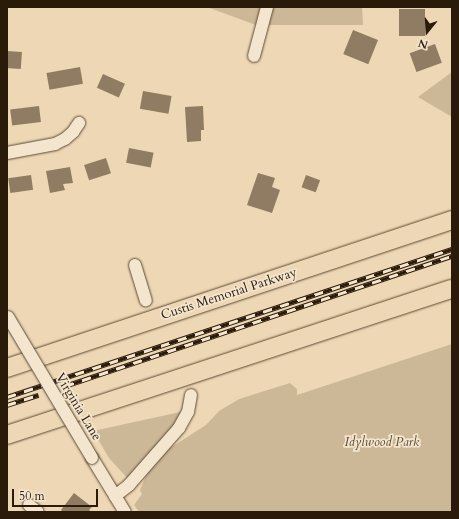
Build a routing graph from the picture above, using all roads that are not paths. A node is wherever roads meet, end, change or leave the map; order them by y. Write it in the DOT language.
graph roads {
  1 [pos="267,7"];
  2 [pos="254,56"];
  3 [pos="79,123"];
  4 [pos="7,153"];
  5 [pos="452,220"];
  6 [pos="135,265"];
  7 [pos="452,279"];
  8 [pos="452,289"];
  9 [pos="146,300"];
  10 [pos="452,302"];
  11 [pos="8,316"];
  12 [pos="234,361"];
  13 [pos="7,368"];
  14 [pos="191,395"];
  15 [pos="7,436"];
  16 [pos="116,496"];
  17 [pos="125,512"];
  1 -- 2 [label="street"];
  3 -- 4 [label="street"];
  5 -- 13 [label="highway, Custis Memorial Parkway"];
  6 -- 9 [label="street"];
  7 -- 12 [label="highway"];
  8 -- 12 [label="highway"];
  10 -- 12 [label="highway"];
  11 -- 16 [label="street, Virginia Lane, bridge"];
  12 -- 15 [label="highway"];
  14 -- 16 [label="street"];
  16 -- 17 [label="street, Virginia Lane"];
}
